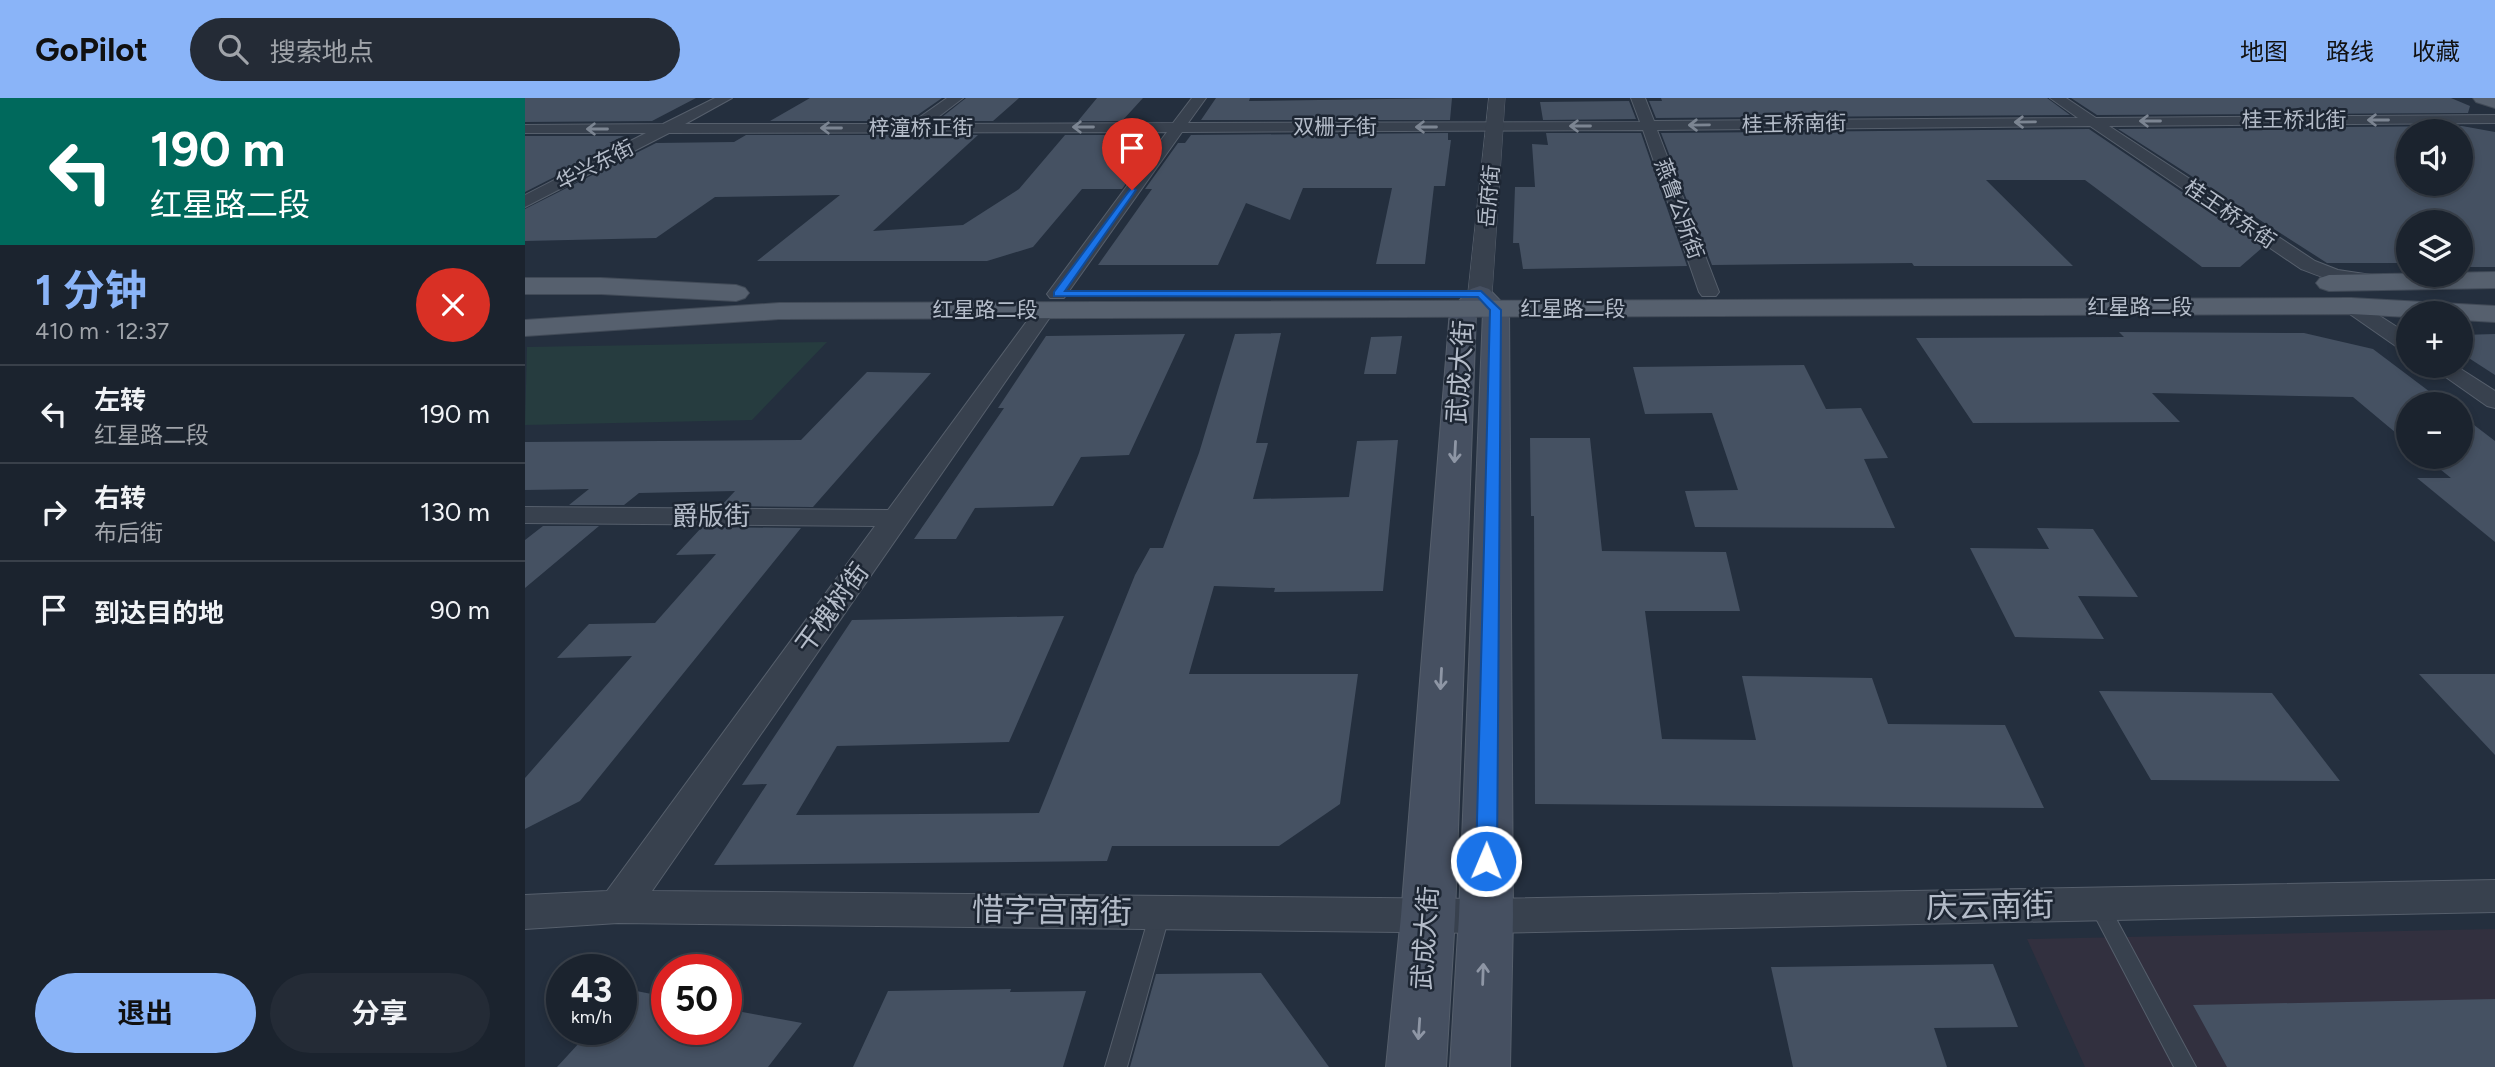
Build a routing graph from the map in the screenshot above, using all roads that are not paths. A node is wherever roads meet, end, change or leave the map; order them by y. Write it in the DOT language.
graph roads {
  1 [pos="725,98"];
  2 [pos="956,98"];
  3 [pos="1199,98"];
  4 [pos="1497,98"];
  5 [pos="1638,98"];
  6 [pos="2057,98"];
  7 [pos="2482,98"];
  8 [pos="2495,103"];
  9 [pos="2495,119"];
  10 [pos="2093,121"];
  11 [pos="1649,126"];
  12 [pos="1176,127"];
  13 [pos="1494,127"];
  14 [pos="914,128"];
  15 [pos="525,129"];
  16 [pos="666,129"];
  17 [pos="525,202"];
  18 [pos="2495,280"];
  19 [pos="2378,281"];
  20 [pos="525,286"];
  21 [pos="2196,290"];
  22 [pos="2495,291"];
  23 [pos="1709,292"];
  24 [pos="525,297"];
  25 [pos="2348,298"];
  26 [pos="1051,302"];
  27 [pos="778,303"];
  28 [pos="2483,303"];
  29 [pos="1480,304"];
  30 [pos="525,312"];
  31 [pos="2495,314"];
  32 [pos="525,328"];
  33 [pos="2396,335"];
  34 [pos="2460,378"];
  35 [pos="2495,401"];
  36 [pos="525,515"];
  37 [pos="897,518"];
  38 [pos="2495,896"];
  39 [pos="2099,903"];
  40 [pos="618,907"];
  41 [pos="525,912"];
  42 [pos="1160,912"];
  43 [pos="1428,916"];
  44 [pos="1486,916"];
  45 [pos="1116,1067"];
  46 [pos="1416,1067"];
  47 [pos="1480,1067"];
  48 [pos="2185,1067"];
  1 -- 16 [label="street, 华兴东街"];
  2 -- 14 [label="street"];
  3 -- 12 [label="street, 干槐树街"];
  4 -- 13 [label="street, 岳府街"];
  5 -- 11 [label="street, 燕鲁公所街"];
  6 -- 10 [label="street, 桂王桥东街"];
  7 -- 8 [label="main road"];
  9 -- 10 [label="street, 桂王桥北街, one-way"];
  10 -- 11 [label="street, 桂王桥南街, one-way"];
  10 -- 19 [label="street, 桂王桥东街"];
  11 -- 13 [label="street, 桂王桥南街, one-way"];
  11 -- 23 [label="street, 燕鲁公所街"];
  13 -- 12 [label="street, 双栅子街, one-way"];
  12 -- 14 [label="street, 梓潼桥正街, one-way"];
  12 -- 26 [label="street, 干槐树街"];
  13 -- 29 [label="street, 岳府街"];
  14 -- 16 [label="street, 梓潼桥正街, one-way"];
  16 -- 15 [label="street, 梓潼桥正街, one-way"];
  16 -- 17 [label="street, 华兴东街"];
  18 -- 19 [label="main road, 红星路二段"];
  19 -- 21 [label="main road, 红星路二段"];
  20 -- 27 [label="main road, 红星路二段"];
  21 -- 23 [label="main road, 红星路二段"];
  21 -- 25 [label="main road, 红星路二段"];
  22 -- 25 [label="main road"];
  23 -- 29 [label="main road, 红星路二段"];
  24 -- 27 [label="main road"];
  25 -- 28 [label="main road"];
  25 -- 29 [label="main road, 红星路二段"];
  25 -- 31 [label="main road, 红星路二段"];
  25 -- 33 [label="street"];
  26 -- 27 [label="main road, 红星路二段"];
  26 -- 29 [label="main road, 红星路二段"];
  26 -- 37 [label="street, 干槐树街"];
  27 -- 30 [label="main road"];
  27 -- 32 [label="main road, 红星路二段"];
  29 -- 43 [label="main road, 武成大街, one-way"];
  29 -- 44 [label="main road, 武成大街"];
  34 -- 35 [label="street"];
  36 -- 37 [label="street, 爵版街"];
  37 -- 40 [label="street, 干槐树街"];
  38 -- 39 [label="street, 庆云南街"];
  39 -- 44 [label="street, 庆云南街"];
  39 -- 48 [label="lane"];
  40 -- 41 [label="street, 惜字宫南街"];
  40 -- 42 [label="street, 惜字宫南街"];
  42 -- 43 [label="street, 惜字宫南街"];
  42 -- 45 [label="lane"];
  43 -- 44 [label="street, 惜字宫南街"];
  43 -- 46 [label="main road, 武成大街, one-way"];
  47 -- 44 [label="main road, 武成大街, one-way"];
}
